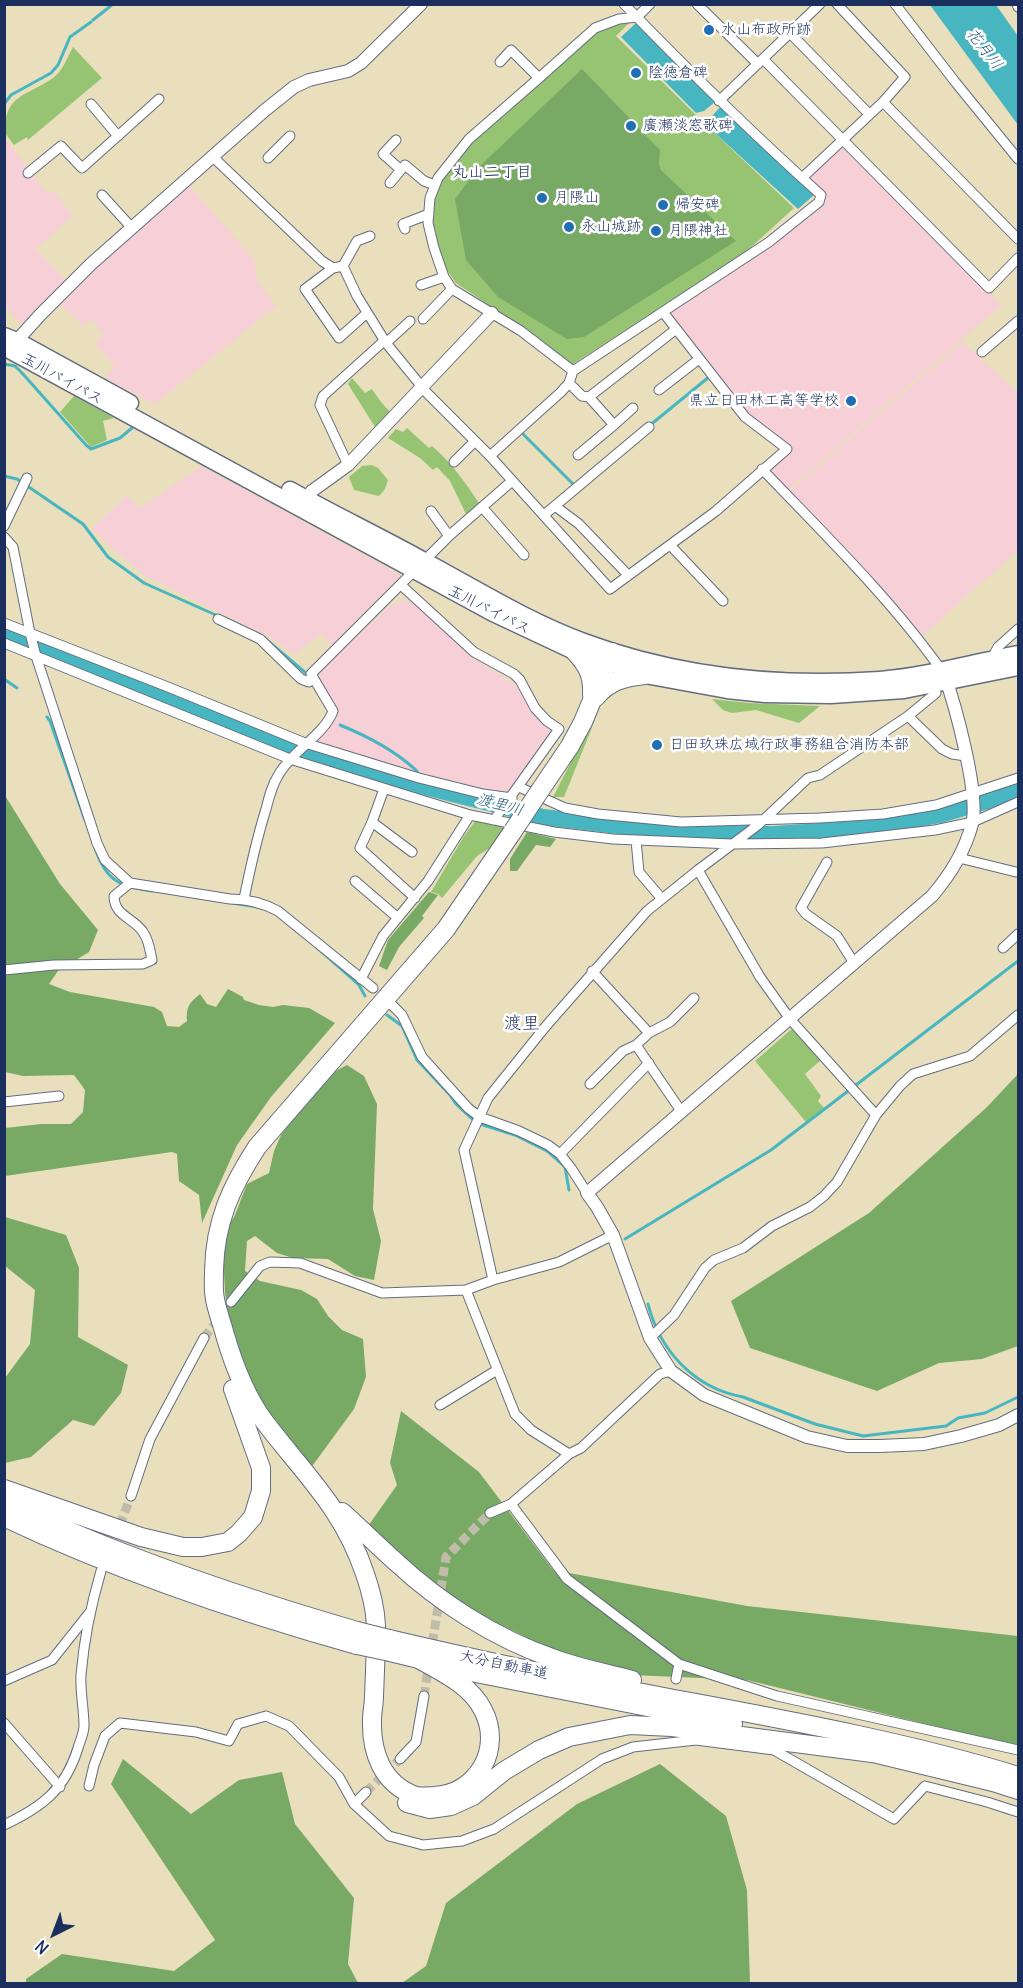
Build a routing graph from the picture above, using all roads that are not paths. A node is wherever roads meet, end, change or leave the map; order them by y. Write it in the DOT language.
graph roads {
  1 [pos="422,4"];
  2 [pos="624,4"];
  3 [pos="650,4"];
  4 [pos="697,4"];
  5 [pos="819,4"];
  6 [pos="837,4"];
  7 [pos="896,4"];
  8 [pos="637,18"];
  9 [pos="790,33"];
  10 [pos="500,62"];
  11 [pos="760,62"];
  12 [pos="538,78"];
  13 [pos="159,99"];
  14 [pos="719,101"];
  15 [pos="883,102"];
  16 [pos="92,104"];
  17 [pos="869,114"];
  18 [pos="118,135"];
  19 [pos="290,136"];
  20 [pos="841,139"];
  21 [pos="396,140"];
  22 [pos="213,157"];
  23 [pos="268,158"];
  24 [pos="1018,159"];
  25 [pos="401,170"];
  26 [pos="28,173"];
  27 [pos="802,178"];
  28 [pos="390,183"];
  29 [pos="435,185"];
  30 [pos="102,195"];
  31 [pos="429,214"];
  32 [pos="132,228"];
  33 [pos="405,229"];
  34 [pos="370,236"];
  35 [pos="1018,238"];
  36 [pos="1018,258"];
  37 [pos="338,267"];
  38 [pos="444,277"];
  39 [pos="421,285"];
  40 [pos="452,289"];
  41 [pos="663,312"];
  42 [pos="367,313"];
  43 [pos="492,313"];
  44 [pos="423,319"];
  45 [pos="410,321"];
  46 [pos="1018,321"];
  47 [pos="675,330"];
  48 [pos="386,341"];
  49 [pos="8,346"];
  50 [pos="982,352"];
  51 [pos="699,359"];
  52 [pos="573,371"];
  53 [pos="569,383"];
  54 [pos="423,387"];
  55 [pos="659,390"];
  56 [pos="589,397"];
  57 [pos="633,408"];
  58 [pos="614,425"];
  59 [pos="648,428"];
  60 [pos="475,441"];
  61 [pos="578,455"];
  62 [pos="490,456"];
  63 [pos="454,462"];
  64 [pos="348,465"];
  65 [pos="762,469"];
  66 [pos="27,478"];
  67 [pos="512,481"];
  68 [pos="302,503"];
  69 [pos="555,506"];
  70 [pos="482,507"];
  71 [pos="431,510"];
  72 [pos="544,515"];
  73 [pos="4,526"];
  74 [pos="449,536"];
  75 [pos="4,537"];
  76 [pos="670,545"];
  77 [pos="524,555"];
  78 [pos="419,566"];
  79 [pos="628,575"];
  80 [pos="401,585"];
  81 [pos="723,601"];
  82 [pos="218,619"];
  83 [pos="4,622"];
  84 [pos="1018,629"];
  85 [pos="30,633"];
  86 [pos="4,643"];
  87 [pos="575,652"];
  88 [pos="1018,654"];
  89 [pos="36,656"];
  90 [pos="610,657"];
  91 [pos="991,660"];
  92 [pos="1018,667"];
  93 [pos="645,675"];
  94 [pos="314,677"];
  95 [pos="942,682"];
  96 [pos="168,687"];
  97 [pos="591,703"];
  98 [pos="161,705"];
  99 [pos="908,716"];
  100 [pos="305,743"];
  101 [pos="966,756"];
  102 [pos="290,759"];
  103 [pos="1018,778"];
  104 [pos="519,788"];
  105 [pos="384,789"];
  106 [pos="973,794"];
  107 [pos="512,798"];
  108 [pos="1018,802"];
  109 [pos="470,815"];
  110 [pos="494,820"];
  111 [pos="372,822"];
  112 [pos="760,822"];
  113 [pos="973,822"];
  114 [pos="636,840"];
  115 [pos="732,844"];
  116 [pos="501,849"];
  117 [pos="412,852"];
  118 [pos="959,858"];
  119 [pos="826,862"];
  120 [pos="698,870"];
  121 [pos="1016,872"];
  122 [pos="355,881"];
  123 [pos="128,886"];
  124 [pos="415,898"];
  125 [pos="244,899"];
  126 [pos="662,899"];
  127 [pos="398,918"];
  128 [pos="1018,934"];
  129 [pos="1003,948"];
  130 [pos="854,963"];
  131 [pos="4,969"];
  132 [pos="592,971"];
  133 [pos="361,979"];
  134 [pos="373,988"];
  135 [pos="694,998"];
  136 [pos="392,1005"];
  137 [pos="1018,1015"];
  138 [pos="790,1019"];
  139 [pos="649,1033"];
  140 [pos="636,1045"];
  141 [pos="649,1063"];
  142 [pos="590,1084"];
  143 [pos="59,1096"];
  144 [pos="4,1102"];
  145 [pos="681,1111"];
  146 [pos="876,1114"];
  147 [pos="478,1121"];
  148 [pos="560,1155"];
  149 [pos="587,1193"];
  150 [pos="613,1234"];
  151 [pos="493,1280"];
  152 [pos="466,1290"];
  153 [pos="231,1302"];
  154 [pos="655,1334"];
  155 [pos="204,1338"];
  156 [pos="497,1370"];
  157 [pos="671,1371"];
  158 [pos="440,1405"];
  159 [pos="241,1408"];
  160 [pos="1018,1415"];
  161 [pos="569,1454"];
  162 [pos="4,1489"];
  163 [pos="131,1496"];
  164 [pos="325,1496"];
  165 [pos="4,1502"];
  166 [pos="511,1504"];
  167 [pos="490,1513"];
  168 [pos="4,1517"];
  169 [pos="101,1571"];
  170 [pos="90,1612"];
  171 [pos="357,1638"];
  172 [pos="390,1646"];
  173 [pos="417,1658"];
  174 [pos="679,1664"];
  175 [pos="676,1679"];
  176 [pos="4,1681"];
  177 [pos="424,1696"];
  178 [pos="776,1718"];
  179 [pos="4,1723"];
  180 [pos="1018,1750"];
  181 [pos="880,1754"];
  182 [pos="400,1759"];
  183 [pos="1018,1776"];
  184 [pos="89,1786"];
  185 [pos="60,1787"];
  186 [pos="1018,1790"];
  187 [pos="366,1792"];
  188 [pos="354,1804"];
  189 [pos="1018,1812"];
  190 [pos="4,1825"];
  1 -- 22 [label="street"];
  2 -- 8 [label="street"];
  3 -- 8 [label="street"];
  4 -- 11 [label="street"];
  5 -- 9 [label="street"];
  6 -- 15 [label="street"];
  7 -- 24 [label="street"];
  8 -- 12 [label="street"];
  8 -- 14 [label="street"];
  9 -- 11 [label="street"];
  9 -- 17 [label="street"];
  10 -- 12 [label="street"];
  11 -- 14 [label="street"];
  11 -- 20 [label="street"];
  12 -- 29 [label="street"];
  13 -- 18 [label="street"];
  14 -- 27 [label="street"];
  15 -- 17 [label="street"];
  15 -- 35 [label="street"];
  16 -- 18 [label="street"];
  17 -- 20 [label="street"];
  18 -- 26 [label="street"];
  19 -- 23 [label="street"];
  20 -- 27 [label="street"];
  20 -- 36 [label="street"];
  21 -- 25 [label="street"];
  22 -- 32 [label="street"];
  22 -- 37 [label="street"];
  25 -- 28 [label="street"];
  25 -- 29 [label="street"];
  27 -- 41 [label="street"];
  29 -- 31 [label="street"];
  30 -- 32 [label="street"];
  31 -- 33 [label="street"];
  31 -- 38 [label="street"];
  32 -- 49 [label="street"];
  34 -- 37 [label="street"];
  37 -- 42 [label="street"];
  37 -- 42 [label="street"];
  38 -- 39 [label="street"];
  38 -- 40 [label="street"];
  40 -- 43 [label="street"];
  40 -- 44 [label="street"];
  41 -- 47 [label="street"];
  41 -- 52 [label="street"];
  42 -- 48 [label="street"];
  43 -- 52 [label="street"];
  43 -- 54 [label="street"];
  45 -- 48 [label="street"];
  46 -- 50 [label="street"];
  47 -- 51 [label="street"];
  47 -- 56 [label="street"];
  48 -- 54 [label="street"];
  48 -- 64 [label="street"];
  49 -- 68 [label="highway, 玉川バイパス"];
  51 -- 55 [label="street"];
  51 -- 65 [label="street"];
  52 -- 53 [label="street"];
  53 -- 56 [label="street"];
  53 -- 62 [label="street"];
  54 -- 60 [label="street"];
  54 -- 64 [label="street"];
  56 -- 58 [label="street"];
  57 -- 58 [label="street"];
  58 -- 61 [label="street"];
  59 -- 69 [label="street"];
  60 -- 62 [label="street"];
  60 -- 63 [label="street"];
  62 -- 67 [label="street"];
  64 -- 68 [label="street"];
  65 -- 76 [label="street"];
  65 -- 95 [label="street"];
  66 -- 73 [label="street"];
  67 -- 70 [label="street"];
  67 -- 72 [label="street"];
  68 -- 78 [label="highway, 玉川バイパス"];
  69 -- 72 [label="street"];
  69 -- 79 [label="street"];
  70 -- 74 [label="street"];
  70 -- 77 [label="street"];
  71 -- 74 [label="street"];
  72 -- 79 [label="street"];
  74 -- 78 [label="street"];
  75 -- 85 [label="street"];
  76 -- 79 [label="street"];
  76 -- 81 [label="street"];
  78 -- 80 [label="street"];
  78 -- 87 [label="highway, 玉川バイパス"];
  78 -- 90 [label="highway, 玉川バイパス"];
  80 -- 94 [label="street"];
  80 -- 104 [label="street"];
  82 -- 94 [label="street"];
  83 -- 85 [label="street"];
  84 -- 91 [label="street"];
  85 -- 89 [label="street"];
  85 -- 96 [label="street"];
  86 -- 89 [label="street"];
  87 -- 90 [label="highway, 玉川バイパス"];
  87 -- 97 [label="highway"];
  88 -- 91 [label="highway, 玉川バイパス"];
  89 -- 98 [label="street"];
  89 -- 123 [label="street"];
  90 -- 93 [label="highway, 玉川バイパス"];
  90 -- 95 [label="highway, 玉川バイパス"];
  90 -- 97 [label="highway"];
  91 -- 95 [label="highway, 玉川バイパス"];
  92 -- 95 [label="highway, 玉川バイパス"];
  93 -- 95 [label="highway, 玉川バイパス"];
  93 -- 97 [label="highway"];
  94 -- 100 [label="street"];
  95 -- 99 [label="street"];
  95 -- 101 [label="street"];
  96 -- 98 [label="street"];
  96 -- 100 [label="street"];
  97 -- 116 [label="highway, bridge"];
  98 -- 102 [label="street"];
  99 -- 101 [label="street"];
  99 -- 112 [label="street"];
  100 -- 102 [label="street"];
  100 -- 107 [label="street"];
  101 -- 106 [label="street"];
  102 -- 105 [label="street"];
  102 -- 125 [label="street"];
  103 -- 106 [label="street"];
  104 -- 107 [label="street"];
  104 -- 112 [label="street"];
  105 -- 109 [label="street"];
  105 -- 111 [label="street"];
  106 -- 112 [label="street"];
  106 -- 113 [label="street"];
  107 -- 110 [label="street"];
  108 -- 113 [label="street"];
  109 -- 110 [label="street"];
  109 -- 124 [label="street"];
  110 -- 114 [label="street"];
  111 -- 117 [label="street"];
  111 -- 124 [label="street"];
  112 -- 115 [label="street"];
  113 -- 115 [label="street"];
  113 -- 118 [label="street"];
  114 -- 115 [label="street"];
  114 -- 126 [label="street"];
  115 -- 120 [label="street"];
  116 -- 159 [label="highway"];
  116 -- 164 [label="highway"];
  118 -- 121 [label="street"];
  118 -- 130 [label="street"];
  119 -- 130 [label="street"];
  120 -- 126 [label="street"];
  120 -- 138 [label="street"];
  122 -- 127 [label="street"];
  123 -- 125 [label="street"];
  123 -- 131 [label="street"];
  124 -- 127 [label="street"];
  125 -- 133 [label="street"];
  126 -- 132 [label="street"];
  127 -- 133 [label="street"];
  128 -- 129 [label="street"];
  130 -- 138 [label="street"];
  132 -- 139 [label="street"];
  132 -- 147 [label="street"];
  133 -- 134 [label="street"];
  135 -- 139 [label="street"];
  136 -- 147 [label="street"];
  137 -- 146 [label="street"];
  138 -- 145 [label="street"];
  138 -- 146 [label="street"];
  139 -- 140 [label="street"];
  140 -- 141 [label="street"];
  140 -- 142 [label="street"];
  141 -- 145 [label="street"];
  141 -- 148 [label="street"];
  143 -- 144 [label="street"];
  145 -- 149 [label="street"];
  146 -- 154 [label="street"];
  147 -- 148 [label="street"];
  147 -- 151 [label="street"];
  148 -- 149 [label="street"];
  149 -- 150 [label="street"];
  150 -- 151 [label="street"];
  150 -- 154 [label="street"];
  151 -- 152 [label="street"];
  152 -- 153 [label="street"];
  152 -- 156 [label="street"];
  154 -- 157 [label="street"];
  155 -- 163 [label="street"];
  156 -- 158 [label="street"];
  156 -- 161 [label="street"];
  157 -- 160 [label="street"];
  157 -- 161 [label="street"];
  159 -- 162 [label="highway"];
  159 -- 181 [label="highway"];
  161 -- 166 [label="street"];
  164 -- 173 [label="highway"];
  164 -- 178 [label="highway"];
  165 -- 171 [label="highway, 大分自動車道"];
  166 -- 167 [label="street"];
  166 -- 174 [label="street"];
  168 -- 171 [label="highway, 大分自動車道"];
  169 -- 170 [label="street"];
  170 -- 176 [label="street"];
  170 -- 185 [label="street"];
  171 -- 172 [label="highway, 大分自動車道, bridge"];
  172 -- 173 [label="highway, 大分自動車道"];
  172 -- 178 [label="highway, 大分自動車道"];
  173 -- 181 [label="highway, 大分自動車道"];
  174 -- 175 [label="street"];
  174 -- 180 [label="street"];
  177 -- 182 [label="street"];
  178 -- 183 [label="highway, 大分自動車道"];
  179 -- 185 [label="street"];
  181 -- 186 [label="highway, 大分自動車道"];
  184 -- 188 [label="street"];
  185 -- 190 [label="street"];
  187 -- 188 [label="street"];
  188 -- 189 [label="street"];
}
